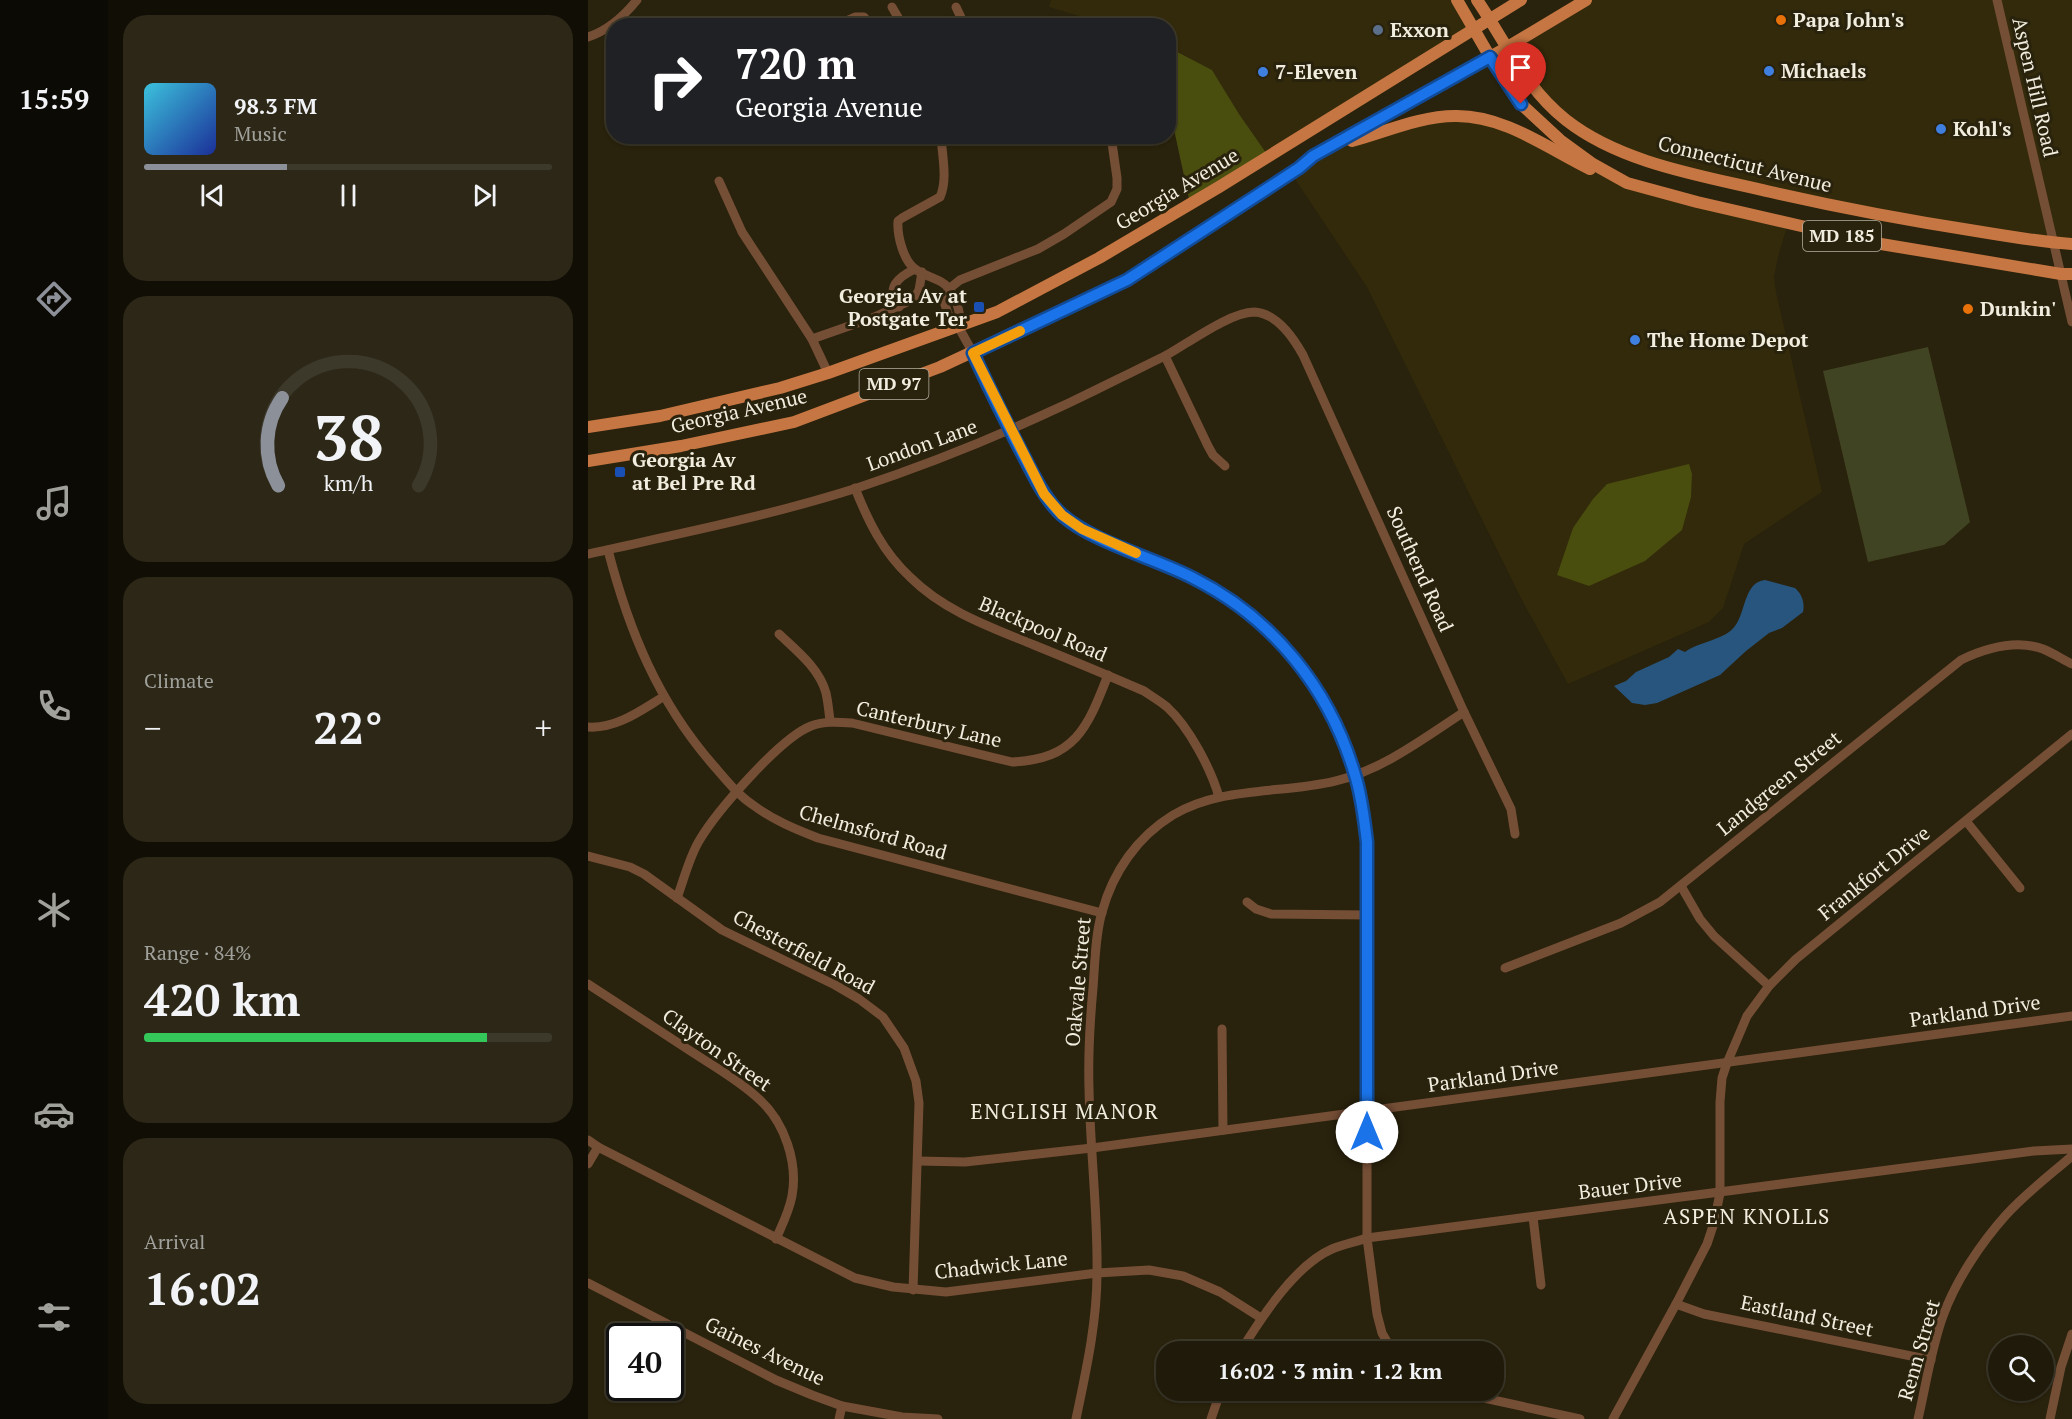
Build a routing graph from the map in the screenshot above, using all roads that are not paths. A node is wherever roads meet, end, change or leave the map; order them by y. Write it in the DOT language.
graph roads {
  1 [pos="637,0"];
  2 [pos="1457,0"];
  3 [pos="1477,0"];
  4 [pos="1521,0"];
  5 [pos="1586,0"];
  6 [pos="1996,0"];
  7 [pos="892,7"];
  8 [pos="956,7"];
  9 [pos="619,18"];
  10 [pos="898,18"];
  11 [pos="961,18"];
  12 [pos="1491,19"];
  13 [pos="606,27"];
  14 [pos="1475,29"];
  15 [pos="588,37"];
  16 [pos="1506,48"];
  17 [pos="1490,57"];
  18 [pos="941,144"];
  19 [pos="1112,144"];
  20 [pos="1331,147"];
  21 [pos="719,181"];
  22 [pos="1627,183"];
  23 [pos="2053,243"];
  24 [pos="2072,244"];
  25 [pos="919,270"];
  26 [pos="2066,274"];
  27 [pos="950,288"];
  28 [pos="914,299"];
  29 [pos="943,299"];
  30 [pos="899,307"];
  31 [pos="2072,322"];
  32 [pos="1281,324"];
  33 [pos="958,326"];
  34 [pos="812,339"];
  35 [pos="973,353"];
  36 [pos="1165,356"];
  37 [pos="828,373"];
  38 [pos="588,427"];
  39 [pos="1011,431"];
  40 [pos="588,460"];
  41 [pos="1226,466"];
  42 [pos="855,488"];
  43 [pos="608,550"];
  44 [pos="588,554"];
  45 [pos="779,634"];
  46 [pos="2072,664"];
  47 [pos="1108,675"];
  48 [pos="663,697"];
  49 [pos="1464,712"];
  50 [pos="830,721"];
  51 [pos="588,727"];
  52 [pos="2072,734"];
  53 [pos="1356,775"];
  54 [pos="736,791"];
  55 [pos="1219,797"];
  56 [pos="1966,821"];
  57 [pos="1515,834"];
  58 [pos="588,856"];
  59 [pos="1681,886"];
  60 [pos="2020,888"];
  61 [pos="677,898"];
  62 [pos="1247,902"];
  63 [pos="1102,913"];
  64 [pos="1367,915"];
  65 [pos="1504,968"];
  66 [pos="588,984"];
  67 [pos="1769,986"];
  68 [pos="2072,1016"];
  69 [pos="1222,1029"];
  70 [pos="1727,1063"];
  71 [pos="1367,1110"];
  72 [pos="1223,1130"];
  73 [pos="588,1140"];
  74 [pos="598,1148"];
  75 [pos="1092,1148"];
  76 [pos="2072,1149"];
  77 [pos="2072,1156"];
  78 [pos="918,1161"];
  79 [pos="588,1164"];
  80 [pos="1720,1193"];
  81 [pos="1533,1217"];
  82 [pos="1367,1238"];
  83 [pos="776,1239"];
  84 [pos="1097,1273"];
  85 [pos="588,1283"];
  86 [pos="1541,1285"];
  87 [pos="913,1290"];
  88 [pos="1676,1304"];
  89 [pos="1261,1318"];
  90 [pos="2072,1334"];
  91 [pos="1247,1341"];
  92 [pos="1387,1341"];
  93 [pos="1930,1360"];
  94 [pos="1217,1401"];
  95 [pos="1497,1401"];
  96 [pos="842,1406"];
  97 [pos="839,1419"];
  98 [pos="938,1419"];
  99 [pos="1076,1419"];
  100 [pos="1211,1419"];
  101 [pos="1580,1419"];
  102 [pos="1613,1419"];
  103 [pos="1918,1419"];
  104 [pos="2050,1419"];
  1 -- 9 [label="street"];
  2 -- 14 [label="main road"];
  3 -- 12 [label="main road, Connecticut Avenue"];
  4 -- 12 [label="main road, Georgia Avenue / MD 97"];
  5 -- 16 [label="main road, Georgia Avenue / MD 97"];
  6 -- 23 [label="street, Aspen Hill Road"];
  7 -- 10 [label="street"];
  8 -- 11 [label="street"];
  12 -- 14 [label="main road, Georgia Avenue / MD 97"];
  12 -- 16 [label="main road, Connecticut Avenue / MD 185"];
  13 -- 15 [label="street"];
  14 -- 17 [label="main road, MD 185"];
  14 -- 33 [label="main road, Georgia Avenue / MD 97"];
  16 -- 17 [label="main road, Georgia Avenue / MD 97"];
  16 -- 23 [label="main road, Connecticut Avenue / MD 185"];
  17 -- 20 [label="main road, Georgia Avenue / MD 97"];
  17 -- 22 [label="main road, MD 185"];
  18 -- 25 [label="street"];
  19 -- 27 [label="street"];
  20 -- 22 [label="main road"];
  20 -- 35 [label="main road, Georgia Avenue / MD 97"];
  21 -- 34 [label="street"];
  22 -- 26 [label="main road, MD 185"];
  23 -- 24 [label="main road, Connecticut Avenue / MD 185"];
  23 -- 26 [label="street, Aspen Hill Road"];
  25 -- 27 [label="street"];
  25 -- 28 [label="street"];
  25 -- 30 [label="street"];
  26 -- 31 [label="street, Aspen Hill Road"];
  27 -- 29 [label="street"];
  27 -- 33 [label="street"];
  28 -- 29 [label="street"];
  28 -- 30 [label="street"];
  29 -- 33 [label="street"];
  30 -- 34 [label="street"];
  32 -- 36 [label="street, London Lane"];
  32 -- 49 [label="street, Southend Road"];
  33 -- 35 [label="street"];
  33 -- 37 [label="main road, Georgia Avenue / MD 97"];
  34 -- 37 [label="street"];
  35 -- 39 [label="street"];
  35 -- 40 [label="main road, Georgia Avenue / MD 97"];
  36 -- 39 [label="street, London Lane"];
  36 -- 41 [label="street"];
  37 -- 38 [label="main road, Georgia Avenue / MD 97"];
  39 -- 42 [label="street, London Lane"];
  39 -- 53 [label="street"];
  42 -- 43 [label="street, London Lane"];
  42 -- 47 [label="street, Blackpool Road"];
  43 -- 44 [label="street, London Lane"];
  43 -- 48 [label="street, Chelmsford Road"];
  45 -- 50 [label="street"];
  46 -- 59 [label="street, Landgreen Street"];
  47 -- 50 [label="street, Canterbury Lane"];
  47 -- 55 [label="street, Blackpool Road"];
  48 -- 51 [label="street"];
  48 -- 54 [label="street, Chelmsford Road"];
  49 -- 53 [label="street, Oakvale Street"];
  49 -- 57 [label="street, Southend Road"];
  50 -- 54 [label="street, Canterbury Lane"];
  52 -- 56 [label="street, Frankfort Drive"];
  53 -- 55 [label="street, Oakvale Street"];
  53 -- 64 [label="street"];
  54 -- 61 [label="street, Canterbury Lane"];
  54 -- 63 [label="street, Chelmsford Road"];
  55 -- 63 [label="street, Oakvale Street"];
  56 -- 60 [label="street"];
  56 -- 67 [label="street, Frankfort Drive"];
  58 -- 61 [label="street, Chesterfield Road"];
  59 -- 65 [label="street, Landgreen Street"];
  59 -- 67 [label="street"];
  61 -- 78 [label="street, Chesterfield Road"];
  62 -- 64 [label="street"];
  63 -- 75 [label="street, Oakvale Street"];
  64 -- 71 [label="street"];
  66 -- 83 [label="street, Clayton Street"];
  67 -- 70 [label="street, Frankfort Drive"];
  68 -- 70 [label="street, Parkland Drive"];
  69 -- 72 [label="street"];
  70 -- 71 [label="street, Parkland Drive"];
  70 -- 80 [label="street, Frankfort Drive"];
  71 -- 72 [label="street, Parkland Drive"];
  71 -- 82 [label="street"];
  72 -- 75 [label="street, Parkland Drive"];
  73 -- 74 [label="street, Chadwick Lane"];
  74 -- 79 [label="street"];
  74 -- 83 [label="street, Chadwick Lane"];
  75 -- 78 [label="street, Parkland Drive"];
  75 -- 84 [label="street, Oakvale Street"];
  76 -- 80 [label="street, Bauer Drive"];
  77 -- 93 [label="street, Renn Street"];
  78 -- 87 [label="street, Chesterfield Road"];
  80 -- 81 [label="street, Bauer Drive"];
  80 -- 88 [label="street, Frankfort Drive"];
  81 -- 82 [label="street, Bauer Drive"];
  81 -- 86 [label="street"];
  82 -- 89 [label="street, Bauer Drive"];
  82 -- 92 [label="street"];
  83 -- 87 [label="street, Chadwick Lane"];
  84 -- 87 [label="street, Chadwick Lane"];
  84 -- 89 [label="street, Chadwick Lane"];
  84 -- 99 [label="street, Oakvale Street"];
  85 -- 96 [label="street, Gaines Avenue"];
  88 -- 93 [label="street, Eastland Street"];
  88 -- 102 [label="street, Frankfort Drive"];
  89 -- 91 [label="street, Bauer Drive"];
  90 -- 104 [label="street"];
  93 -- 103 [label="street, Renn Street"];
  94 -- 100 [label="street"];
  95 -- 101 [label="street"];
  96 -- 97 [label="street"];
  96 -- 98 [label="street, Gaines Avenue"];
}
